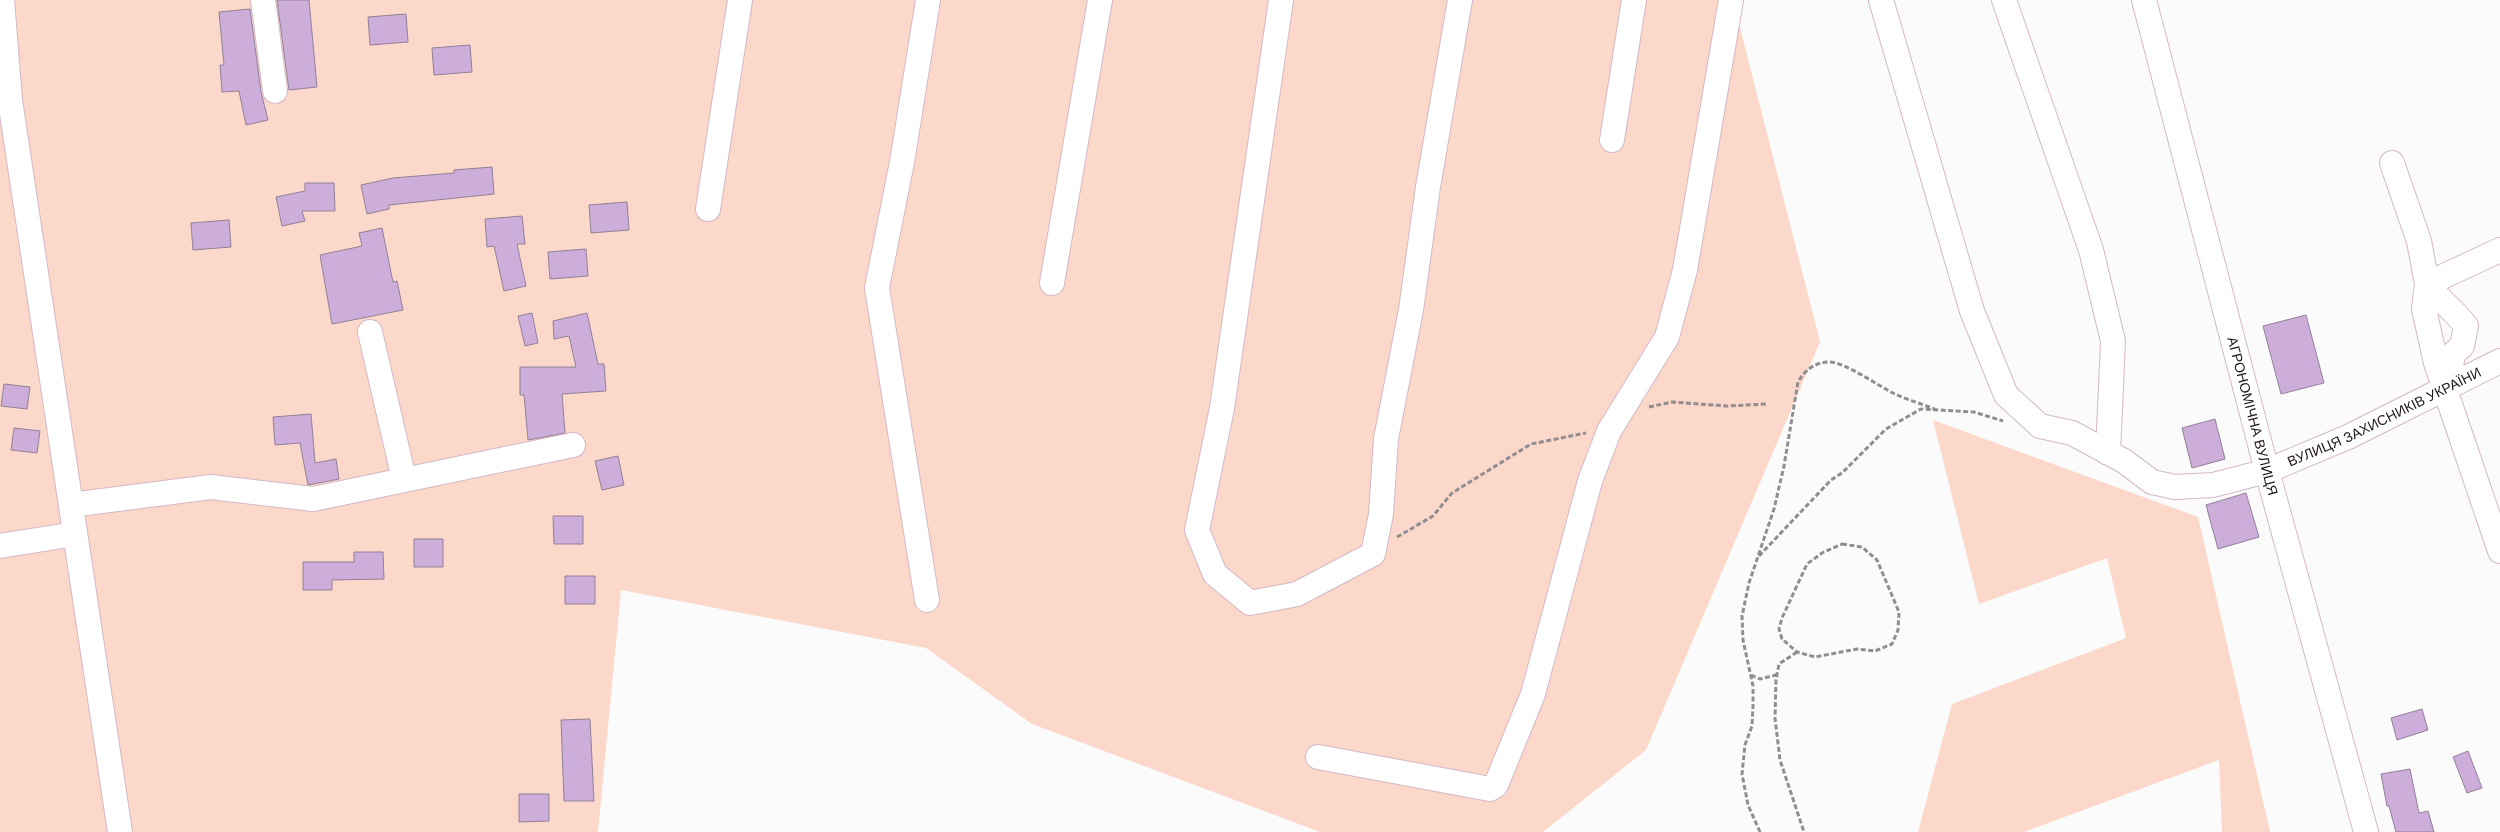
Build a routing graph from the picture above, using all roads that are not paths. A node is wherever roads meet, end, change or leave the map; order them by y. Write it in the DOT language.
graph roads {
  1 [pos="2,0"];
  2 [pos="263,0"];
  3 [pos="740,0"];
  4 [pos="928,0"];
  5 [pos="1100,0"];
  6 [pos="1281,0"];
  7 [pos="1460,0"];
  8 [pos="1634,0"];
  9 [pos="1730,0"];
  10 [pos="1881,0"];
  11 [pos="2004,0"];
  12 [pos="2144,0"];
  13 [pos="275,91"];
  14 [pos="1612,140"];
  15 [pos="2392,163"];
  16 [pos="708,209"];
  17 [pos="2500,250"];
  18 [pos="1052,283"];
  19 [pos="2427,284"];
  20 [pos="370,332"];
  21 [pos="2500,361"];
  22 [pos="2450,384"];
  23 [pos="573,445"];
  24 [pos="2108,453"];
  25 [pos="2267,471"];
  26 [pos="404,480"];
  27 [pos="71,505"];
  28 [pos="75,534"];
  29 [pos="0,546"];
  30 [pos="2500,551"];
  31 [pos="927,600"];
  32 [pos="1318,756"];
  33 [pos="120,832"];
  34 [pos="2366,832"];
  1 -- 27 [label="street"];
  2 -- 13 [label="street"];
  3 -- 16 [label="street"];
  4 -- 31 [label="street"];
  5 -- 18 [label="street"];
  6 -- 7 [label="street"];
  8 -- 14 [label="street"];
  9 -- 32 [label="street"];
  10 -- 24 [label="street, ВУЛИЦЯ ЗАХИСНИКІВ УКРАЇНИ"];
  11 -- 24 [label="street"];
  12 -- 25 [label="street, АГРОНОМІЧНА ВУЛИЦЯ"];
  15 -- 19 [label="street"];
  17 -- 19 [label="street"];
  19 -- 22 [label="street"];
  19 -- 22 [label="street"];
  20 -- 26 [label="street"];
  21 -- 22 [label="street, ВУЛИЦЯ ЗАХИСНИКІВ УКРАЇНИ"];
  22 -- 25 [label="street, ВУЛИЦЯ ЗАХИСНИКІВ УКРАЇНИ"];
  22 -- 30 [label="street"];
  23 -- 26 [label="street"];
  24 -- 25 [label="street, ВУЛИЦЯ ЗАХИСНИКІВ УКРАЇНИ"];
  25 -- 34 [label="street, АГРОНОМІЧНА ВУЛИЦЯ"];
  26 -- 27 [label="street"];
  27 -- 28 [label="street"];
  28 -- 29 [label="street"];
  28 -- 33 [label="street"];
}
